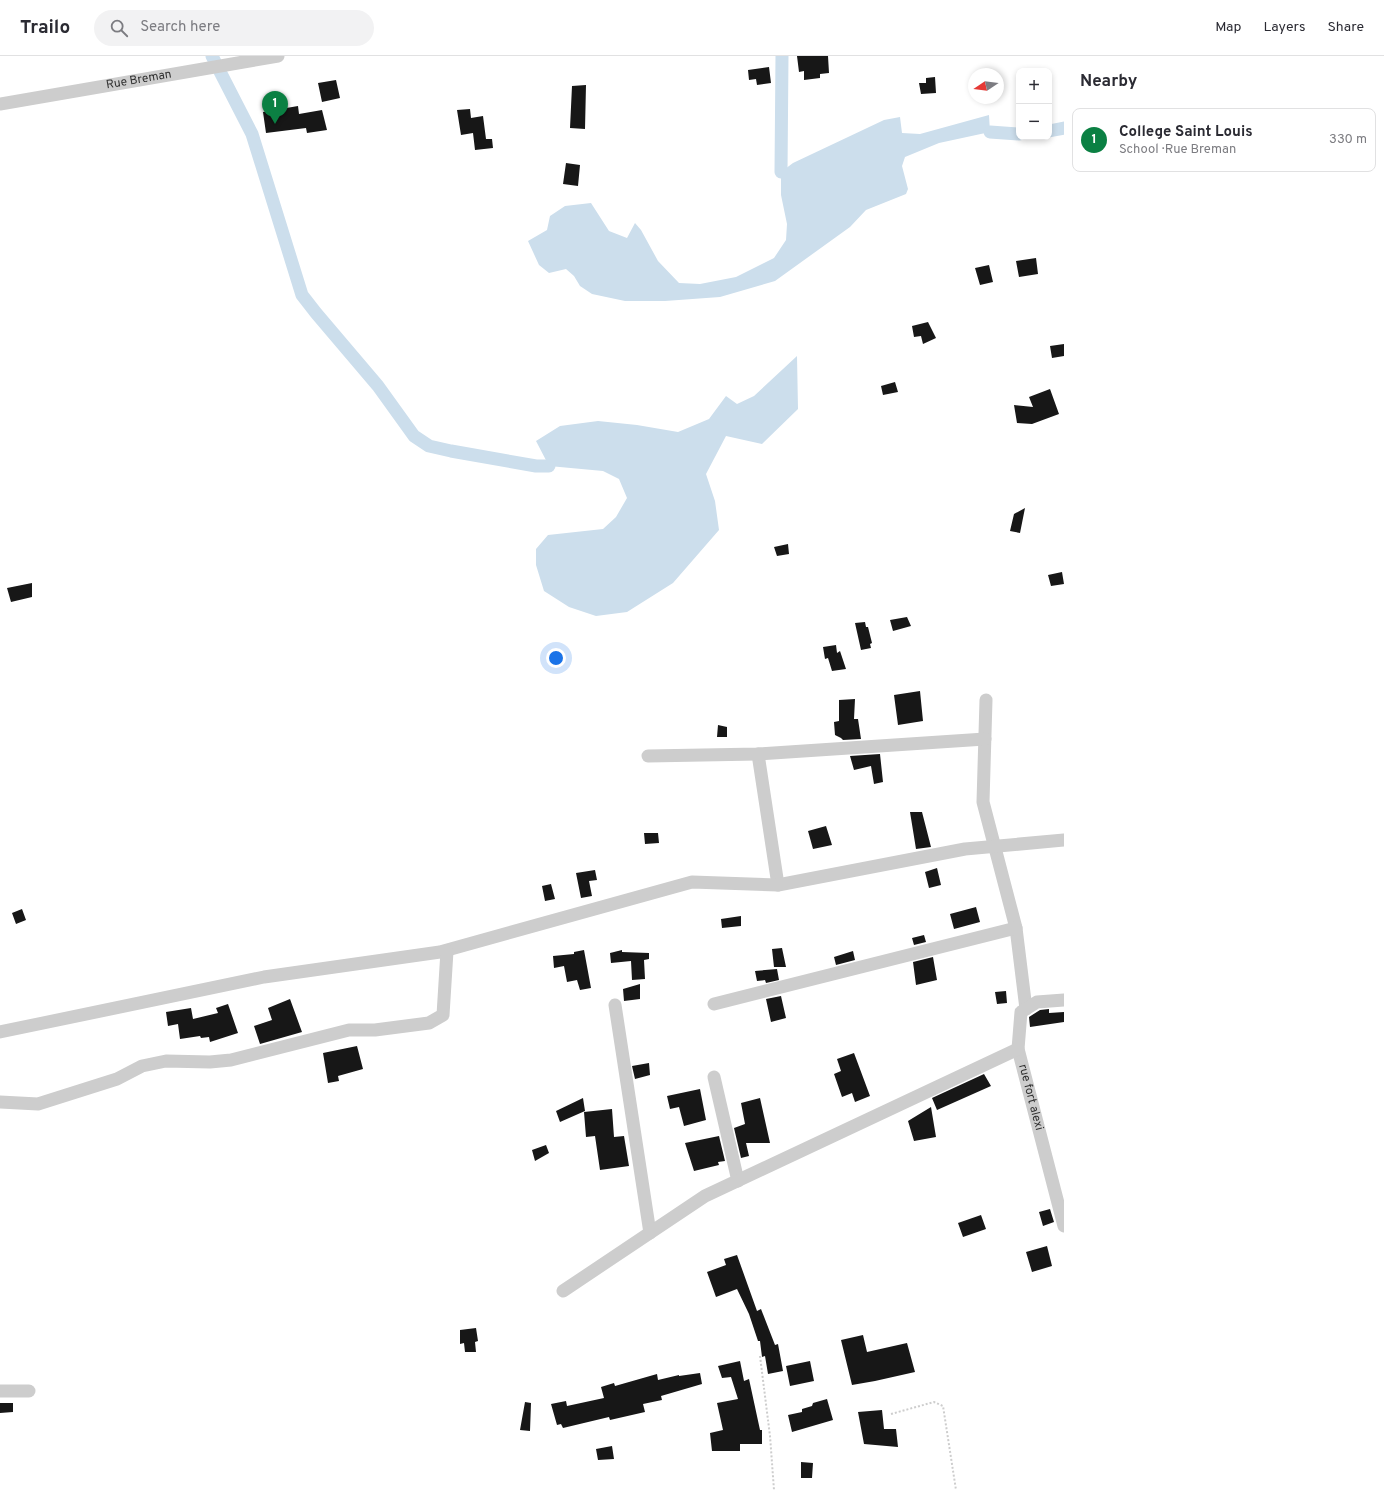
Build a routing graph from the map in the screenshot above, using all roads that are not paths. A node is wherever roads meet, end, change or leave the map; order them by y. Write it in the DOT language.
graph roads {
  1 [pos="278,56"];
  2 [pos="0,104"];
  3 [pos="986,700"];
  4 [pos="985,738"];
  5 [pos="758,754"];
  6 [pos="648,756"];
  7 [pos="1064,840"];
  8 [pos="995,846"];
  9 [pos="778,885"];
  10 [pos="1016,928"];
  11 [pos="447,951"];
  12 [pos="1064,1000"];
  13 [pos="714,1004"];
  14 [pos="615,1005"];
  15 [pos="1026,1009"];
  16 [pos="0,1032"];
  17 [pos="1018,1049"];
  18 [pos="714,1077"];
  19 [pos="0,1102"];
  20 [pos="738,1181"];
  21 [pos="1064,1226"];
  22 [pos="650,1233"];
  23 [pos="563,1291"];
  24 [pos="29,1391"];
  25 [pos="0,1392"];
  1 -- 2 [label="street, Rue Breman"];
  3 -- 4 [label="street"];
  4 -- 5 [label="street"];
  4 -- 8 [label="street"];
  5 -- 6 [label="street"];
  5 -- 9 [label="street"];
  7 -- 8 [label="street"];
  8 -- 9 [label="street"];
  8 -- 10 [label="street"];
  9 -- 11 [label="street"];
  10 -- 13 [label="street"];
  10 -- 15 [label="street"];
  11 -- 16 [label="street"];
  11 -- 19 [label="street"];
  12 -- 15 [label="street"];
  14 -- 22 [label="street"];
  15 -- 17 [label="street, rue fort alexi"];
  17 -- 20 [label="street"];
  17 -- 21 [label="street, rue fort alexi"];
  18 -- 20 [label="street"];
  20 -- 22 [label="street"];
  22 -- 23 [label="street"];
  24 -- 25 [label="street"];
}
